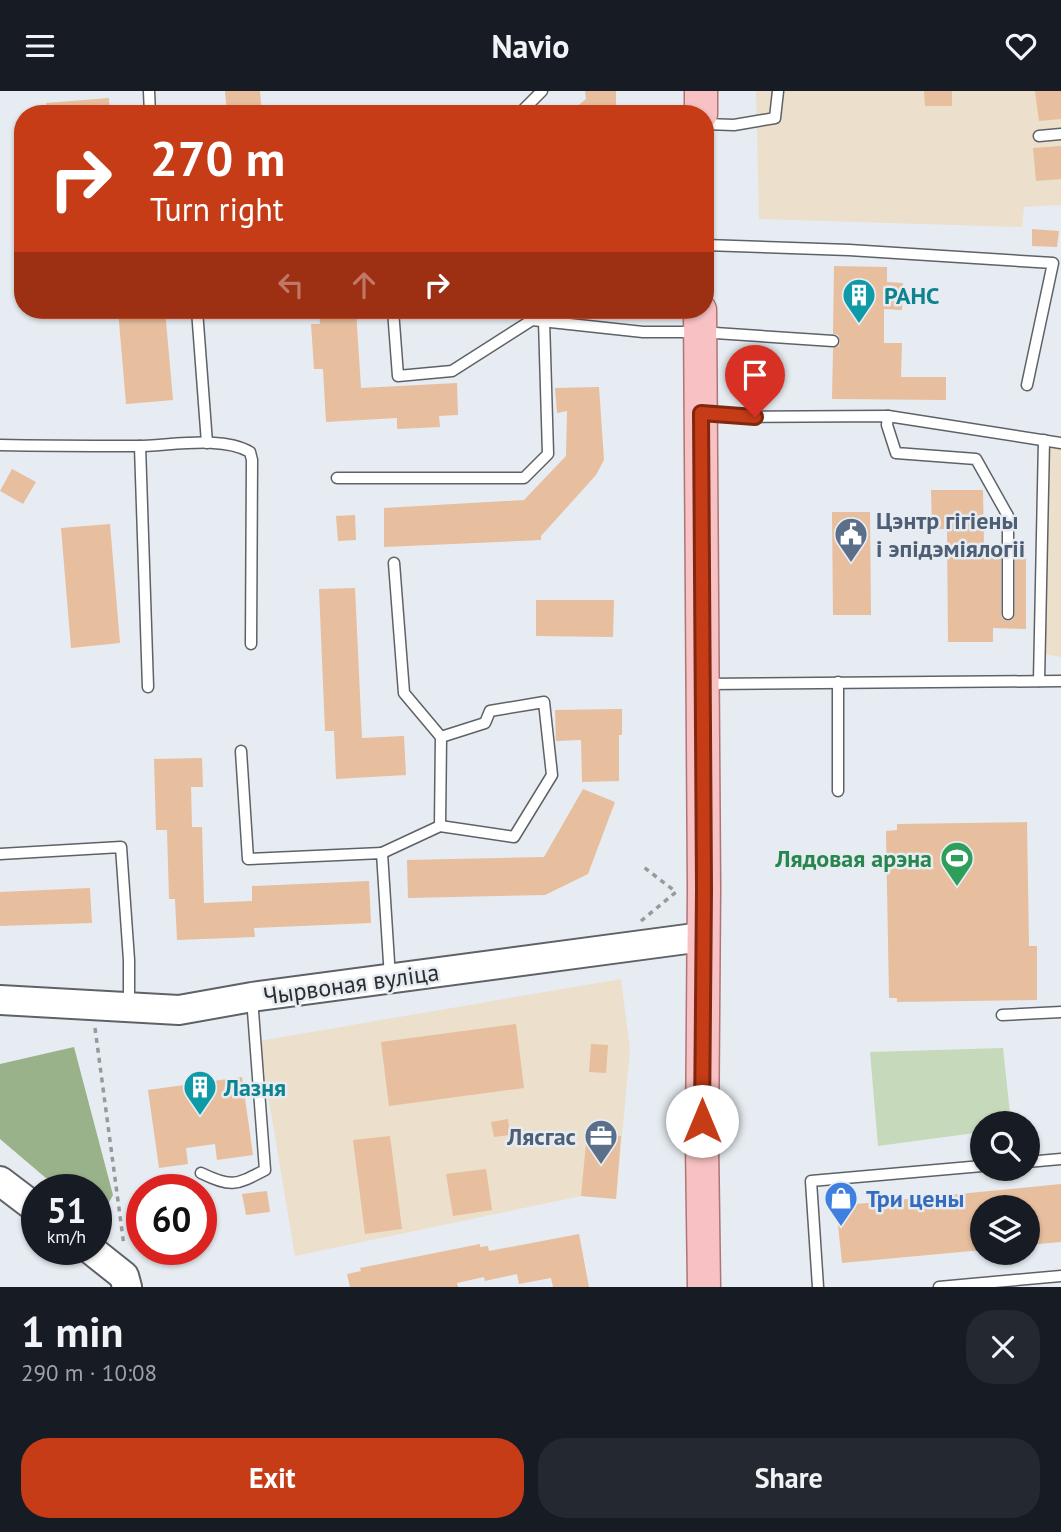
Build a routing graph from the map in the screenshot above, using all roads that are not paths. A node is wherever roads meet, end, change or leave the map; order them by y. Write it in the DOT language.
graph roads {
  1 [pos="542,91"];
  2 [pos="778,91"];
  3 [pos="528,105"];
  4 [pos="714,124"];
  5 [pos="1061,134"];
  6 [pos="1039,136"];
  7 [pos="714,245"];
  8 [pos="198,319"];
  9 [pos="394,319"];
  10 [pos="544,320"];
  11 [pos="700,321"];
  12 [pos="833,341"];
  13 [pos="1027,384"];
  14 [pos="701,413"];
  15 [pos="888,416"];
  16 [pos="1044,440"];
  17 [pos="207,443"];
  18 [pos="1061,443"];
  19 [pos="0,445"];
  20 [pos="140,446"];
  21 [pos="337,478"];
  22 [pos="394,563"];
  23 [pos="1008,614"];
  24 [pos="251,644"];
  25 [pos="1039,681"];
  26 [pos="1061,681"];
  27 [pos="838,682"];
  28 [pos="702,684"];
  29 [pos="148,687"];
  30 [pos="441,737"];
  31 [pos="241,751"];
  32 [pos="838,791"];
  33 [pos="440,826"];
  34 [pos="382,853"];
  35 [pos="0,854"];
  36 [pos="702,937"];
  37 [pos="390,979"];
  38 [pos="251,997"];
  39 [pos="0,1000"];
  40 [pos="129,1009"];
  41 [pos="1061,1012"];
  42 [pos="1002,1015"];
  43 [pos="1061,1159"];
  44 [pos="1040,1161"];
  45 [pos="970,1167"];
  46 [pos="201,1173"];
  47 [pos="0,1181"];
  48 [pos="21,1197"];
  49 [pos="110,1265"];
  50 [pos="1061,1276"];
  51 [pos="127,1287"];
  52 [pos="704,1287"];
  53 [pos="818,1287"];
  54 [pos="939,1287"];
  1 -- 3 [label="lane"];
  2 -- 4 [label="lane"];
  5 -- 6 [label="lane"];
  7 -- 13 [label="lane"];
  8 -- 17 [label="lane"];
  9 -- 10 [label="lane"];
  10 -- 11 [label="lane"];
  10 -- 21 [label="lane"];
  11 -- 12 [label="lane"];
  11 -- 14 [label="main road"];
  14 -- 15 [label="lane"];
  14 -- 28 [label="main road"];
  15 -- 16 [label="lane"];
  15 -- 23 [label="lane"];
  16 -- 18 [label="lane"];
  16 -- 25 [label="lane"];
  17 -- 20 [label="lane"];
  17 -- 24 [label="lane"];
  19 -- 20 [label="lane"];
  20 -- 29 [label="lane"];
  22 -- 30 [label="lane"];
  25 -- 26 [label="lane"];
  25 -- 27 [label="lane"];
  27 -- 28 [label="lane"];
  27 -- 32 [label="lane"];
  28 -- 36 [label="main road"];
  30 -- 33 [label="lane"];
  30 -- 33 [label="lane"];
  31 -- 34 [label="lane"];
  33 -- 34 [label="lane"];
  34 -- 37 [label="lane"];
  35 -- 40 [label="lane"];
  36 -- 37 [label="street, Чырвоная вуліца"];
  36 -- 52 [label="main road"];
  37 -- 38 [label="street, Чырвоная вуліца"];
  38 -- 40 [label="street, Чырвоная вуліца"];
  38 -- 46 [label="lane"];
  39 -- 40 [label="street, Чырвоная вуліца"];
  41 -- 42 [label="lane"];
  43 -- 44 [label="lane"];
  45 -- 53 [label="lane"];
  47 -- 48 [label="street"];
  49 -- 51 [label="street"];
  50 -- 54 [label="lane"];
}
